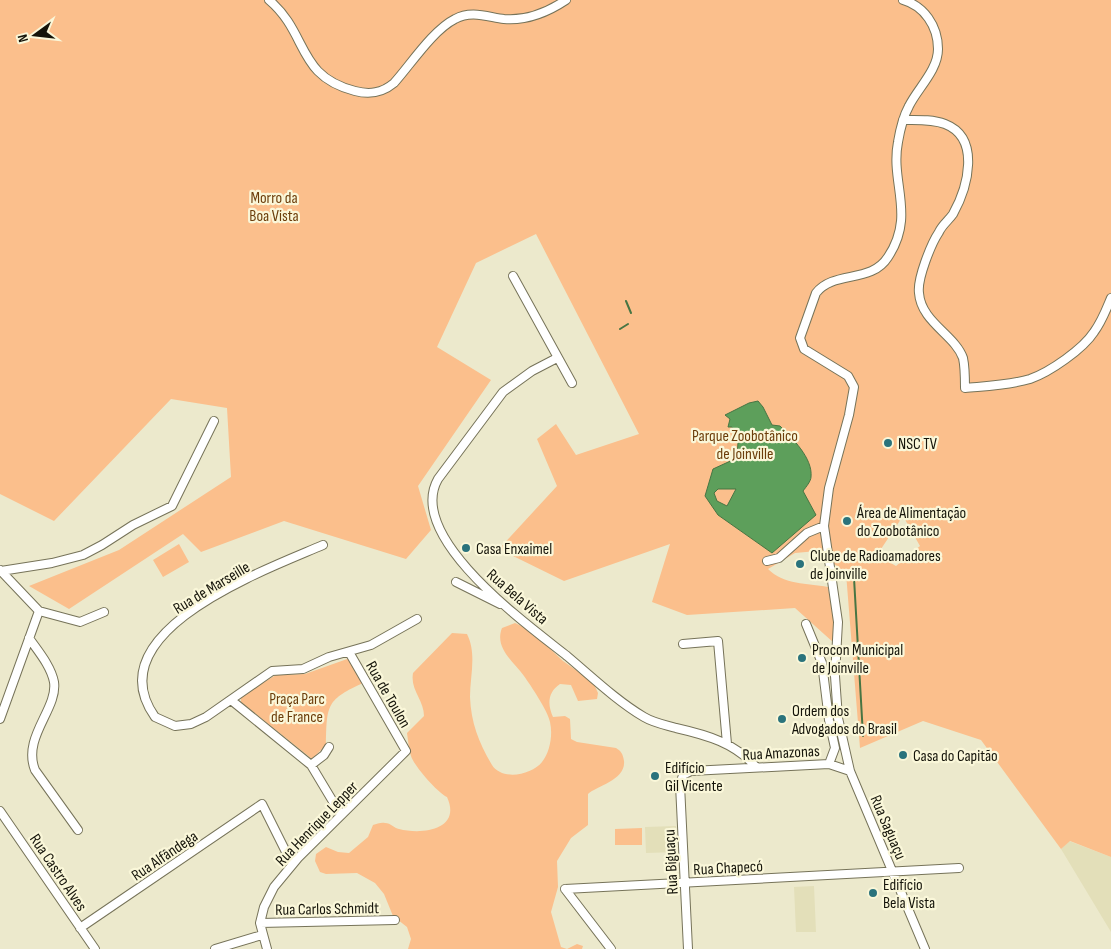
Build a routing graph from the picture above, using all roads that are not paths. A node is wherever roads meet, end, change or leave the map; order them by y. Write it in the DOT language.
graph roads {
  1 [pos="269,0"];
  2 [pos="566,0"];
  3 [pos="903,0"];
  4 [pos="903,120"];
  5 [pos="513,276"];
  6 [pos="1111,298"];
  7 [pos="556,358"];
  8 [pos="572,383"];
  9 [pos="214,421"];
  10 [pos="824,526"];
  11 [pos="323,545"];
  12 [pos="767,561"];
  13 [pos="1,570"];
  14 [pos="456,582"];
  15 [pos="509,608"];
  16 [pos="39,611"];
  17 [pos="104,612"];
  18 [pos="417,619"];
  19 [pos="806,624"];
  20 [pos="30,638"];
  21 [pos="683,644"];
  22 [pos="349,652"];
  23 [pos="835,691"];
  24 [pos="826,699"];
  25 [pos="231,700"];
  26 [pos="837,705"];
  27 [pos="0,719"];
  28 [pos="838,741"];
  29 [pos="727,744"];
  30 [pos="328,747"];
  31 [pos="406,751"];
  32 [pos="829,764"];
  33 [pos="311,765"];
  34 [pos="756,767"];
  35 [pos="850,771"];
  36 [pos="683,775"];
  37 [pos="0,811"];
  38 [pos="341,815"];
  39 [pos="78,830"];
  40 [pos="292,864"];
  41 [pos="959,868"];
  42 [pos="893,872"];
  43 [pos="685,883"];
  44 [pos="394,920"];
  45 [pos="260,923"];
  46 [pos="80,928"];
  47 [pos="262,935"];
  48 [pos="95,949"];
  49 [pos="214,949"];
  50 [pos="267,949"];
  51 [pos="611,949"];
  52 [pos="688,949"];
  53 [pos="925,949"];
  1 -- 2 [label="street"];
  3 -- 4 [label="street"];
  4 -- 6 [label="street"];
  4 -- 10 [label="street"];
  5 -- 7 [label="street"];
  7 -- 8 [label="street"];
  7 -- 15 [label="street, Rua Bela Vista"];
  9 -- 13 [label="street"];
  10 -- 12 [label="street"];
  10 -- 23 [label="street"];
  11 -- 25 [label="street, Rua de Marseille"];
  13 -- 16 [label="street"];
  14 -- 15 [label="street"];
  15 -- 29 [label="street, Rua Bela Vista"];
  16 -- 17 [label="street"];
  16 -- 20 [label="street"];
  18 -- 22 [label="street, Rua de Marseille"];
  19 -- 24 [label="street"];
  20 -- 27 [label="street"];
  20 -- 39 [label="street"];
  21 -- 29 [label="street"];
  22 -- 25 [label="street, Rua de Marseille"];
  22 -- 31 [label="street, Rua de Toulon"];
  23 -- 24 [label="street"];
  23 -- 26 [label="street"];
  24 -- 26 [label="street"];
  24 -- 28 [label="street"];
  25 -- 33 [label="street"];
  26 -- 28 [label="street"];
  28 -- 32 [label="street"];
  28 -- 35 [label="street, Rua Saguaçu"];
  29 -- 34 [label="street, Rua Bela Vista"];
  30 -- 33 [label="street"];
  31 -- 38 [label="street, Rua Henrique Lepper"];
  32 -- 34 [label="street, Rua Amazonas"];
  32 -- 35 [label="street, Rua Amazonas"];
  33 -- 38 [label="street"];
  34 -- 36 [label="street, Rua Amazonas"];
  35 -- 42 [label="street, Rua Saguaçu"];
  36 -- 43 [label="street, Rua Biguaçu"];
  37 -- 46 [label="street, Rua Castro Alves"];
  38 -- 40 [label="street, Rua Henrique Lepper"];
  40 -- 45 [label="street, Rua Henrique Lepper"];
  40 -- 46 [label="street, Rua Alfândega"];
  41 -- 42 [label="street, Rua Chapecó"];
  42 -- 43 [label="street, Rua Chapecó"];
  42 -- 53 [label="street, Rua Saguaçu"];
  43 -- 51 [label="street, Rua Chapecó"];
  43 -- 52 [label="street, Rua Biguaçu"];
  44 -- 45 [label="street, Rua Carlos Schmidt"];
  45 -- 47 [label="street"];
  46 -- 48 [label="street, Rua Castro Alves"];
  47 -- 49 [label="street"];
  47 -- 50 [label="street"];
}
